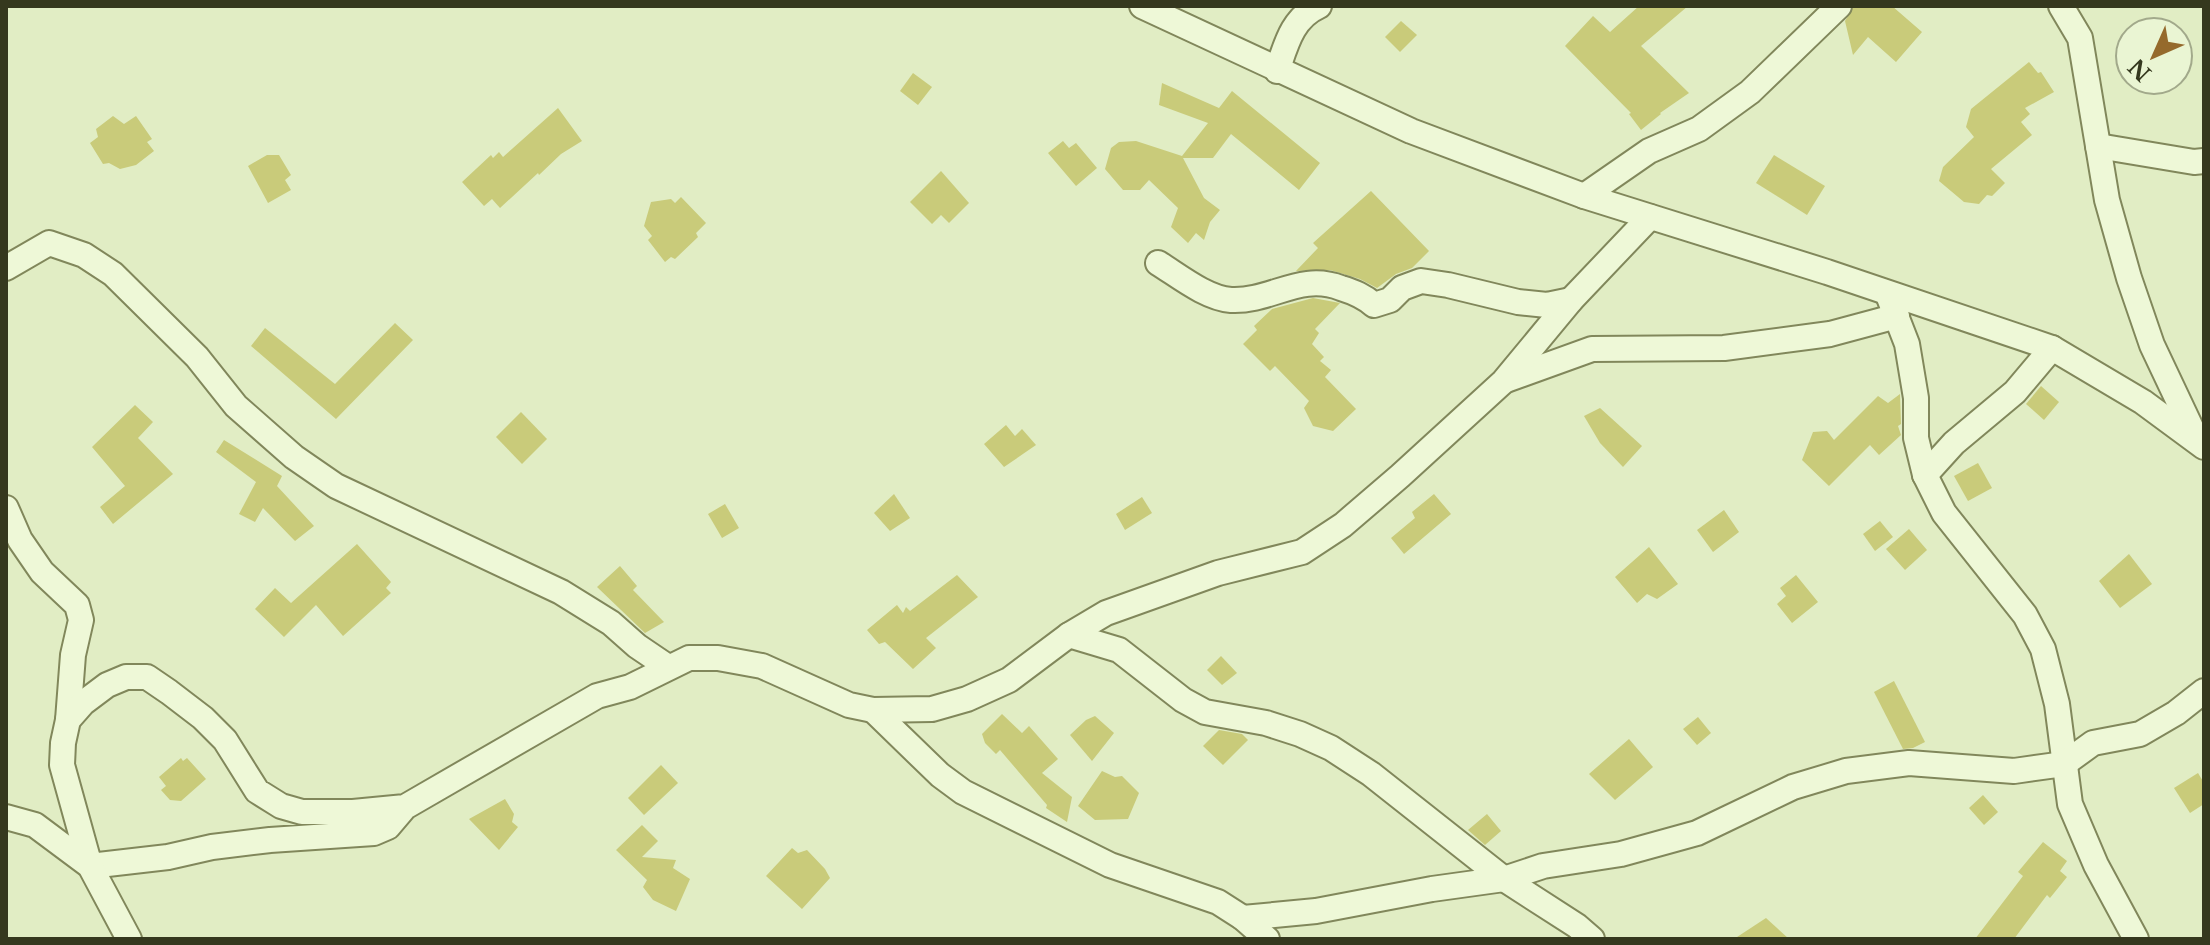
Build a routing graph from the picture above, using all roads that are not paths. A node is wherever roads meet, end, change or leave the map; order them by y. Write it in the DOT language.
graph roads {
  1 [pos="1142,6"];
  2 [pos="1319,6"];
  3 [pos="1839,6"];
  4 [pos="2061,6"];
  5 [pos="1277,71"];
  6 [pos="2098,146"];
  7 [pos="2204,161"];
  8 [pos="1584,196"];
  9 [pos="1650,217"];
  10 [pos="1158,263"];
  11 [pos="6,268"];
  12 [pos="1571,300"];
  13 [pos="1892,305"];
  14 [pos="2052,348"];
  15 [pos="1504,381"];
  16 [pos="2200,443"];
  17 [pos="1925,475"];
  18 [pos="6,508"];
  19 [pos="1069,635"];
  20 [pos="668,667"];
  21 [pos="2204,691"];
  22 [pos="873,710"];
  23 [pos="68,720"];
  24 [pos="2064,764"];
  25 [pos="405,807"];
  26 [pos="6,817"];
  27 [pos="90,866"];
  28 [pos="1504,879"];
  29 [pos="1243,918"];
  30 [pos="129,939"];
  31 [pos="1267,939"];
  32 [pos="1592,939"];
  33 [pos="2136,939"];
  1 -- 5 [label="street"];
  2 -- 5 [label="street"];
  3 -- 8 [label="street"];
  4 -- 6 [label="street"];
  5 -- 8 [label="street"];
  6 -- 7 [label="street"];
  6 -- 16 [label="street"];
  8 -- 9 [label="street"];
  9 -- 12 [label="street"];
  9 -- 13 [label="street"];
  10 -- 12 [label="street"];
  11 -- 20 [label="street"];
  12 -- 15 [label="street"];
  13 -- 14 [label="street"];
  13 -- 15 [label="street"];
  13 -- 17 [label="street"];
  14 -- 16 [label="street"];
  14 -- 17 [label="street"];
  15 -- 19 [label="street"];
  17 -- 24 [label="street"];
  18 -- 23 [label="street"];
  19 -- 22 [label="street"];
  19 -- 28 [label="street"];
  20 -- 22 [label="street"];
  20 -- 25 [label="street"];
  21 -- 24 [label="street"];
  22 -- 29 [label="street"];
  23 -- 25 [label="street"];
  23 -- 27 [label="street"];
  24 -- 28 [label="street"];
  24 -- 33 [label="street"];
  25 -- 27 [label="street"];
  26 -- 27 [label="street"];
  27 -- 30 [label="street"];
  28 -- 29 [label="street"];
  28 -- 32 [label="street"];
  29 -- 31 [label="street"];
}
